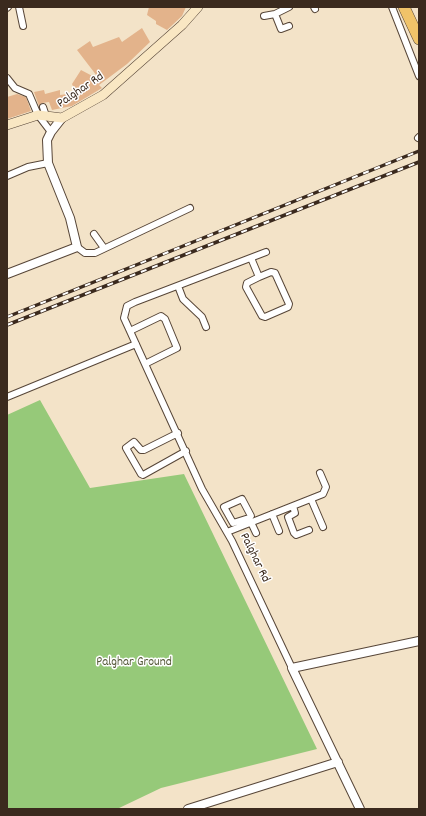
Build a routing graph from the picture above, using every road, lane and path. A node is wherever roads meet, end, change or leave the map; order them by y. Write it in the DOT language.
graph roads {
  1 [pos="19,7"];
  2 [pos="198,7"];
  3 [pos="289,7"];
  4 [pos="392,7"];
  5 [pos="404,7"];
  6 [pos="276,14"];
  7 [pos="264,16"];
  8 [pos="24,26"];
  9 [pos="289,26"];
  10 [pos="419,38"];
  11 [pos="419,76"];
  12 [pos="7,78"];
  13 [pos="43,107"];
  14 [pos="42,115"];
  15 [pos="62,118"];
  16 [pos="7,125"];
  17 [pos="51,132"];
  18 [pos="48,163"];
  19 [pos="7,176"];
  20 [pos="190,208"];
  21 [pos="94,234"];
  22 [pos="77,247"];
  23 [pos="104,248"];
  24 [pos="266,252"];
  25 [pos="252,258"];
  26 [pos="8,272"];
  27 [pos="259,277"];
  28 [pos="178,286"];
  29 [pos="206,327"];
  30 [pos="130,331"];
  31 [pos="136,344"];
  32 [pos="145,364"];
  33 [pos="7,396"];
  34 [pos="178,432"];
  35 [pos="186,451"];
  36 [pos="320,473"];
  37 [pos="311,499"];
  38 [pos="293,506"];
  39 [pos="302,510"];
  40 [pos="295,513"];
  41 [pos="272,514"];
  42 [pos="250,520"];
  43 [pos="323,527"];
  44 [pos="309,530"];
  45 [pos="279,531"];
  46 [pos="227,532"];
  47 [pos="256,533"];
  48 [pos="419,640"];
  49 [pos="292,668"];
  50 [pos="338,762"];
  51 [pos="188,809"];
  52 [pos="360,809"];
  1 -- 8 [label="street"];
  2 -- 15 [label="main road, Palghar Rd"];
  3 -- 6 [label="street"];
  4 -- 11 [label="street"];
  5 -- 10 [label="highway"];
  6 -- 7 [label="street"];
  6 -- 9 [label="street"];
  12 -- 14 [label="street"];
  13 -- 14 [label="street"];
  14 -- 15 [label="main road"];
  14 -- 16 [label="main road"];
  14 -- 17 [label="street"];
  15 -- 17 [label="street, Palghar Rd"];
  17 -- 18 [label="street, Palghar Rd"];
  18 -- 19 [label="street"];
  18 -- 22 [label="street, Palghar Rd"];
  20 -- 23 [label="street"];
  21 -- 23 [label="street"];
  22 -- 23 [label="street"];
  22 -- 26 [label="street"];
  24 -- 25 [label="street"];
  25 -- 27 [label="street"];
  25 -- 28 [label="street"];
  27 -- 27 [label="street"];
  28 -- 29 [label="street"];
  28 -- 30 [label="street, Palghar Rd"];
  30 -- 31 [label="street, Palghar Rd"];
  30 -- 32 [label="street"];
  31 -- 32 [label="street, Palghar Rd"];
  31 -- 33 [label="street"];
  32 -- 34 [label="street, Palghar Rd"];
  34 -- 35 [label="street, Palghar Rd"];
  34 -- 35 [label="street"];
  35 -- 46 [label="street, Palghar Rd"];
  36 -- 37 [label="street"];
  37 -- 38 [label="street"];
  37 -- 43 [label="street"];
  38 -- 40 [label="street"];
  38 -- 41 [label="street"];
  39 -- 40 [label="street"];
  40 -- 44 [label="street"];
  41 -- 42 [label="street"];
  41 -- 45 [label="street"];
  42 -- 42 [label="street"];
  42 -- 46 [label="street"];
  42 -- 47 [label="street"];
  46 -- 49 [label="street, Palghar Rd"];
  48 -- 49 [label="street"];
  49 -- 50 [label="street, Palghar Rd"];
  50 -- 51 [label="street"];
  50 -- 52 [label="street, Palghar Rd"];
}
